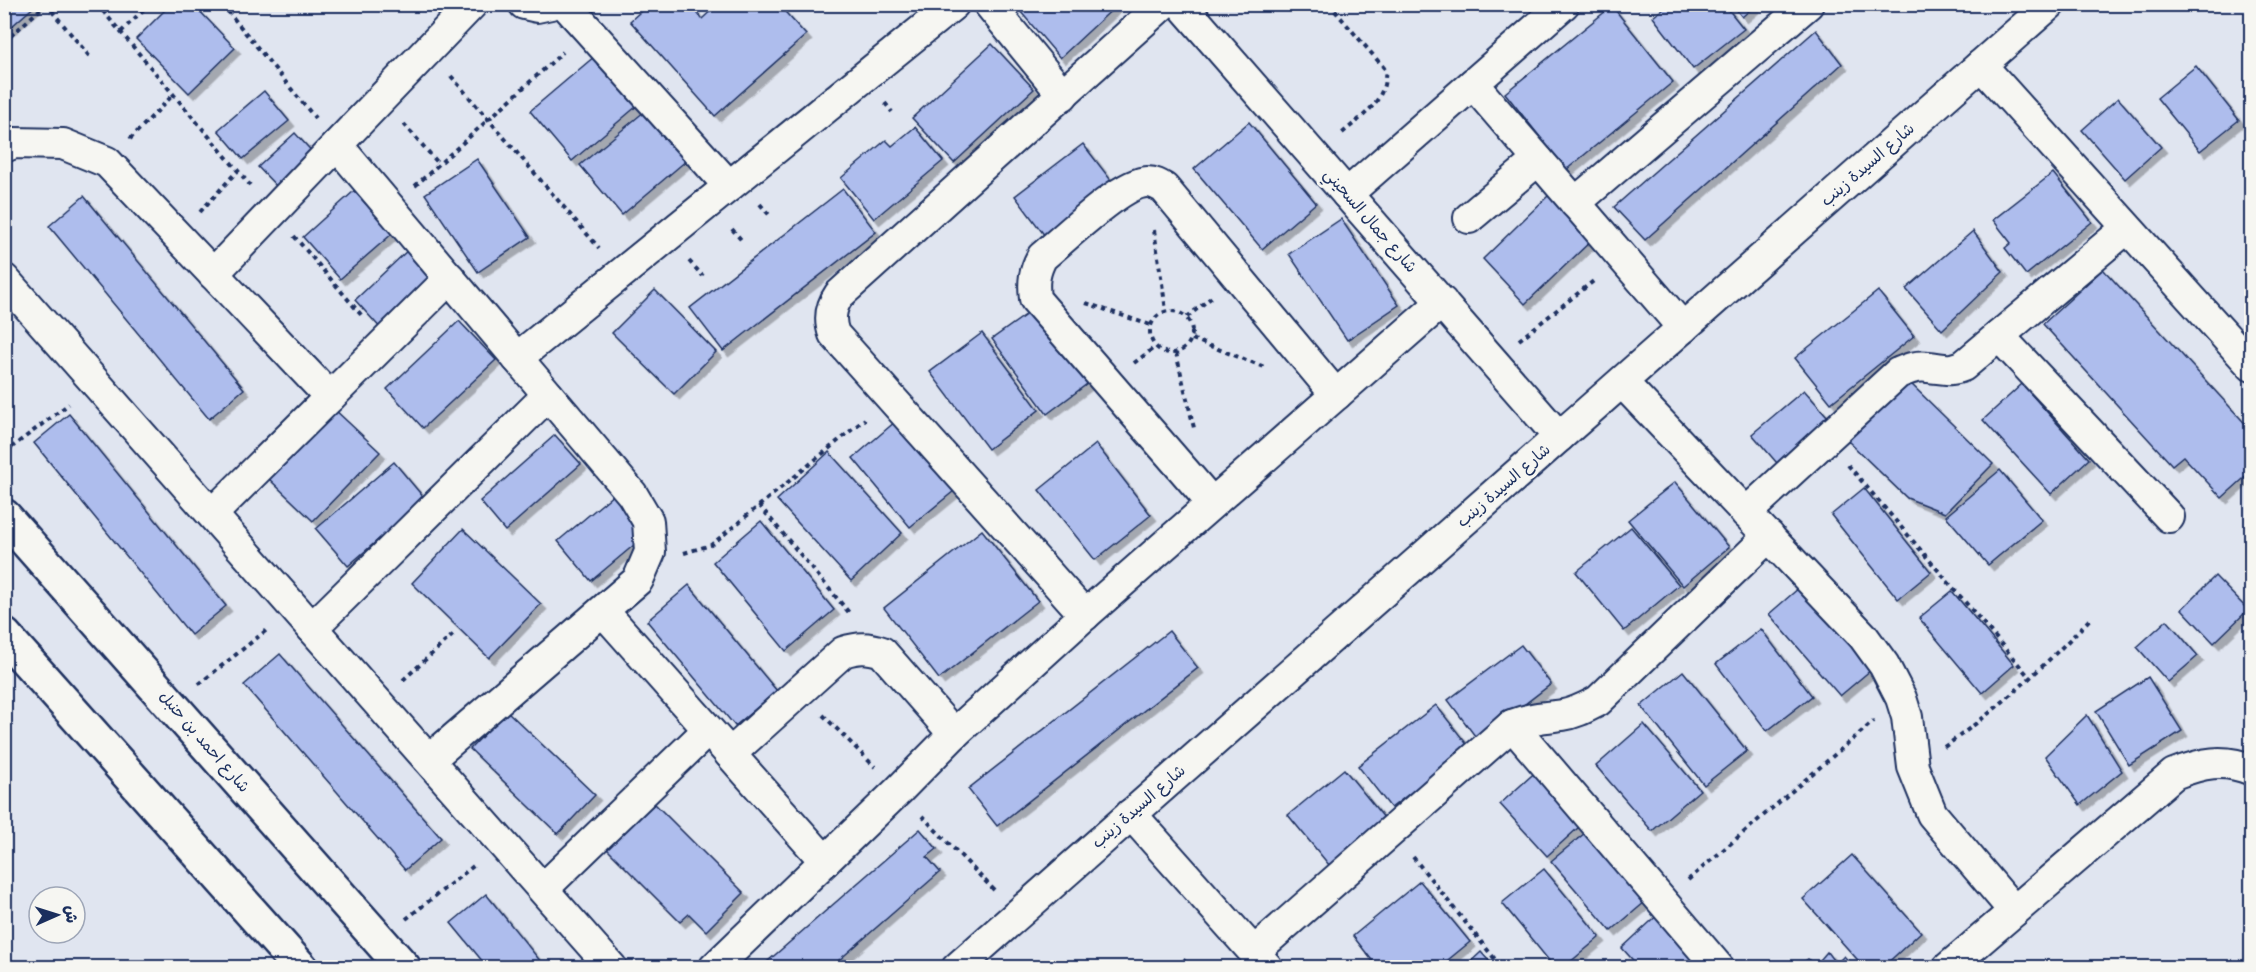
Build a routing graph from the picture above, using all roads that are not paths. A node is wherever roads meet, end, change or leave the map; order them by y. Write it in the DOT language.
graph roads {
  1 [pos="472,4"];
  2 [pos="524,4"];
  3 [pos="551,4"];
  4 [pos="566,4"];
  5 [pos="954,4"];
  6 [pos="989,4"];
  7 [pos="1163,4"];
  8 [pos="1181,4"];
  9 [pos="1563,4"];
  10 [pos="1808,4"];
  11 [pos="2050,4"];
  12 [pos="1982,65"];
  13 [pos="1473,84"];
  14 [pos="1063,95"];
  15 [pos="337,145"];
  16 [pos="4,147"];
  17 [pos="1538,160"];
  18 [pos="729,186"];
  19 [pos="1347,194"];
  20 [pos="1575,203"];
  21 [pos="1469,219"];
  22 [pos="2127,228"];
  23 [pos="213,274"];
  24 [pos="450,278"];
  25 [pos="4,279"];
  26 [pos="1442,302"];
  27 [pos="1683,328"];
  28 [pos="1999,336"];
  29 [pos="517,358"];
  30 [pos="2252,366"];
  31 [pos="1622,382"];
  32 [pos="548,395"];
  33 [pos="1336,395"];
  34 [pos="330,397"];
  35 [pos="1559,437"];
  36 [pos="1212,503"];
  37 [pos="1746,513"];
  38 [pos="212,514"];
  39 [pos="4,516"];
  40 [pos="2169,517"];
  41 [pos="1769,536"];
  42 [pos="603,611"];
  43 [pos="1085,615"];
  44 [pos="303,618"];
  45 [pos="4,635"];
  46 [pos="1512,725"];
  47 [pos="708,730"];
  48 [pos="954,734"];
  49 [pos="730,754"];
  50 [pos="429,760"];
  51 [pos="2252,770"];
  52 [pos="1131,814"];
  53 [pos="825,861"];
  54 [pos="543,889"];
  55 [pos="2014,911"];
  56 [pos="1261,960"];
  57 [pos="301,968"];
  58 [pos="404,968"];
  59 [pos="612,968"];
  60 [pos="714,968"];
  61 [pos="957,968"];
  62 [pos="1719,968"];
  63 [pos="1948,968"];
  1 -- 15 [label="street"];
  2 -- 3 [label="street"];
  4 -- 18 [label="street"];
  5 -- 18 [label="street"];
  6 -- 14 [label="street"];
  7 -- 14 [label="street"];
  8 -- 19 [label="street, شارع جمال السحيني"];
  9 -- 13 [label="street"];
  10 -- 20 [label="street"];
  11 -- 12 [label="street, شارع السيدة زينب"];
  12 -- 22 [label="street"];
  12 -- 27 [label="street, شارع السيدة زينب"];
  13 -- 17 [label="street"];
  13 -- 19 [label="street"];
  14 -- 43 [label="street"];
  15 -- 23 [label="street"];
  15 -- 24 [label="street"];
  16 -- 23 [label="street"];
  17 -- 20 [label="street"];
  17 -- 21 [label="street"];
  18 -- 29 [label="street"];
  19 -- 26 [label="street, شارع جمال السحيني"];
  20 -- 27 [label="street"];
  22 -- 28 [label="street"];
  22 -- 30 [label="street"];
  23 -- 34 [label="street"];
  24 -- 29 [label="street"];
  24 -- 34 [label="street"];
  25 -- 38 [label="street"];
  26 -- 33 [label="street"];
  26 -- 35 [label="street, شارع جمال السحيني"];
  27 -- 31 [label="street, شارع السيدة زينب"];
  28 -- 37 [label="street"];
  28 -- 40 [label="street"];
  29 -- 32 [label="street"];
  31 -- 35 [label="street, شارع السيدة زينب"];
  31 -- 37 [label="street"];
  32 -- 42 [label="street"];
  32 -- 44 [label="street"];
  33 -- 36 [label="street"];
  33 -- 36 [label="street"];
  34 -- 38 [label="street"];
  35 -- 52 [label="street, شارع السيدة زينب"];
  36 -- 43 [label="street"];
  37 -- 41 [label="street"];
  38 -- 44 [label="street"];
  39 -- 58 [label="street, شارع احمد بن حنبل"];
  41 -- 46 [label="street"];
  41 -- 55 [label="street"];
  42 -- 47 [label="street"];
  42 -- 50 [label="street"];
  43 -- 48 [label="street"];
  44 -- 50 [label="street"];
  45 -- 57 [label="street"];
  46 -- 56 [label="street"];
  46 -- 62 [label="street"];
  47 -- 49 [label="street"];
  47 -- 54 [label="street"];
  48 -- 49 [label="street"];
  48 -- 53 [label="street"];
  49 -- 53 [label="street"];
  50 -- 54 [label="street"];
  51 -- 55 [label="street"];
  52 -- 56 [label="street"];
  52 -- 61 [label="street, شارع السيدة زينب"];
  53 -- 60 [label="street"];
  54 -- 59 [label="street"];
  55 -- 63 [label="street"];
}
